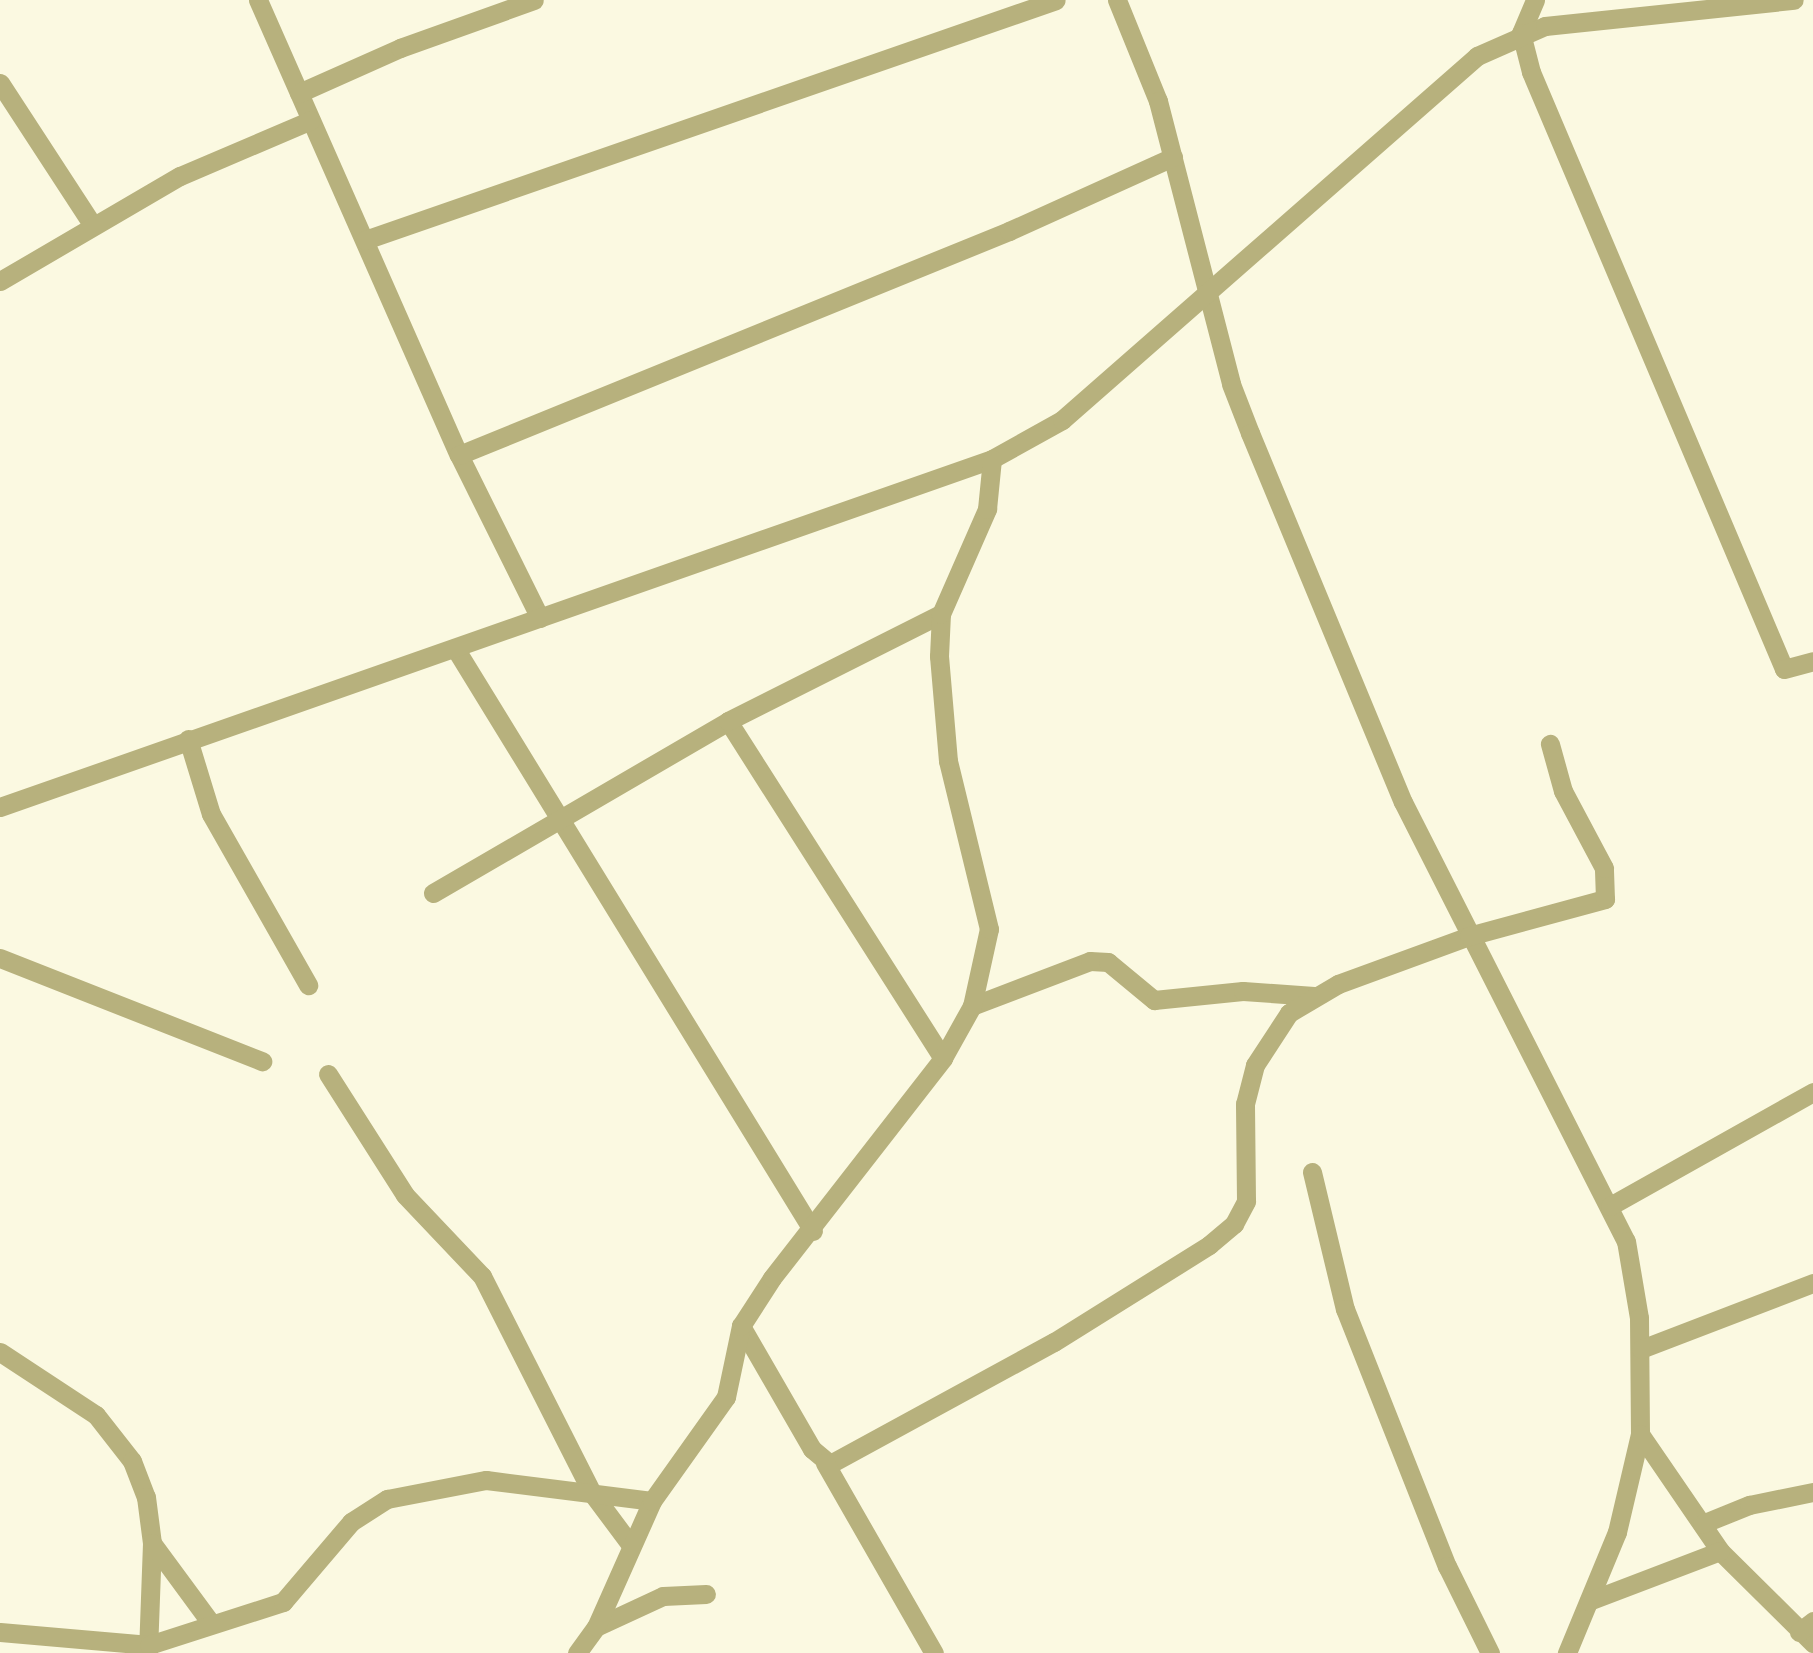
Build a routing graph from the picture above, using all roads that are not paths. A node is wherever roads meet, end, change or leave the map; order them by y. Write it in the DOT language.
graph roads {
  1 [pos="258,0"];
  2 [pos="534,0"];
  3 [pos="1056,0"];
  4 [pos="1117,0"];
  5 [pos="1535,0"];
  6 [pos="1794,0"];
  7 [pos="1521,33"];
  8 [pos="0,82"];
  9 [pos="299,93"];
  10 [pos="311,120"];
  11 [pos="1173,157"];
  12 [pos="92,224"];
  13 [pos="365,240"];
  14 [pos="0,281"];
  15 [pos="1206,288"];
  16 [pos="459,456"];
  17 [pos="992,459"];
  18 [pos="941,614"];
  19 [pos="540,618"];
  20 [pos="455,648"];
  21 [pos="1813,661"];
  22 [pos="727,721"];
  23 [pos="188,739"];
  24 [pos="1549,744"];
  25 [pos="0,807"];
  26 [pos="561,814"];
  27 [pos="433,893"];
  28 [pos="1469,936"];
  29 [pos="0,958"];
  30 [pos="308,985"];
  31 [pos="1314,996"];
  32 [pos="972,1006"];
  33 [pos="943,1058"];
  34 [pos="262,1061"];
  35 [pos="328,1074"];
  36 [pos="1813,1092"];
  37 [pos="1311,1172"];
  38 [pos="1610,1206"];
  39 [pos="813,1231"];
  40 [pos="1813,1283"];
  41 [pos="741,1326"];
  42 [pos="1641,1349"];
  43 [pos="0,1352"];
  44 [pos="1640,1434"];
  45 [pos="825,1463"];
  46 [pos="1813,1492"];
  47 [pos="592,1493"];
  48 [pos="652,1501"];
  49 [pos="1702,1524"];
  50 [pos="152,1543"];
  51 [pos="630,1544"];
  52 [pos="1720,1551"];
  53 [pos="706,1594"];
  54 [pos="1589,1601"];
  55 [pos="210,1622"];
  56 [pos="596,1627"];
  57 [pos="0,1632"];
  58 [pos="1808,1632"];
  59 [pos="50,1638"];
  60 [pos="149,1649"];
  61 [pos="64,1653"];
  62 [pos="578,1653"];
  63 [pos="934,1653"];
  64 [pos="1490,1653"];
  65 [pos="1567,1653"];
  1 -- 9 [label="street"];
  2 -- 9 [label="street"];
  3 -- 13 [label="street"];
  4 -- 11 [label="street"];
  5 -- 7 [label="street"];
  6 -- 7 [label="street"];
  7 -- 15 [label="street"];
  7 -- 21 [label="street"];
  8 -- 12 [label="street"];
  9 -- 10 [label="street"];
  10 -- 12 [label="street"];
  10 -- 13 [label="street"];
  11 -- 15 [label="street"];
  11 -- 16 [label="street"];
  12 -- 14 [label="street"];
  13 -- 16 [label="street"];
  15 -- 17 [label="street"];
  15 -- 28 [label="street"];
  16 -- 19 [label="street"];
  17 -- 18 [label="street"];
  17 -- 19 [label="street"];
  18 -- 22 [label="street"];
  18 -- 32 [label="street"];
  19 -- 20 [label="street"];
  20 -- 23 [label="street"];
  20 -- 26 [label="street"];
  22 -- 26 [label="street"];
  22 -- 33 [label="street"];
  23 -- 25 [label="street"];
  23 -- 30 [label="street"];
  24 -- 28 [label="street"];
  26 -- 27 [label="street"];
  26 -- 39 [label="street"];
  28 -- 31 [label="street"];
  28 -- 38 [label="street"];
  29 -- 34 [label="street"];
  31 -- 32 [label="street"];
  31 -- 45 [label="street"];
  32 -- 33 [label="street"];
  33 -- 39 [label="street"];
  35 -- 47 [label="street"];
  36 -- 38 [label="street"];
  37 -- 64 [label="street"];
  38 -- 42 [label="street"];
  39 -- 41 [label="street"];
  40 -- 42 [label="street"];
  41 -- 45 [label="street"];
  41 -- 48 [label="street"];
  42 -- 44 [label="street"];
  43 -- 50 [label="street"];
  44 -- 49 [label="street"];
  44 -- 54 [label="street"];
  45 -- 63 [label="street"];
  46 -- 49 [label="street"];
  47 -- 48 [label="street"];
  47 -- 51 [label="street"];
  47 -- 55 [label="street"];
  48 -- 51 [label="street"];
  49 -- 52 [label="street"];
  50 -- 55 [label="street"];
  50 -- 60 [label="street"];
  51 -- 56 [label="street"];
  52 -- 54 [label="street"];
  52 -- 58 [label="street"];
  53 -- 56 [label="street"];
  54 -- 65 [label="street"];
  55 -- 60 [label="street"];
  56 -- 62 [label="street"];
  57 -- 59 [label="street"];
  59 -- 60 [label="street"];
  59 -- 61 [label="street"];
}
